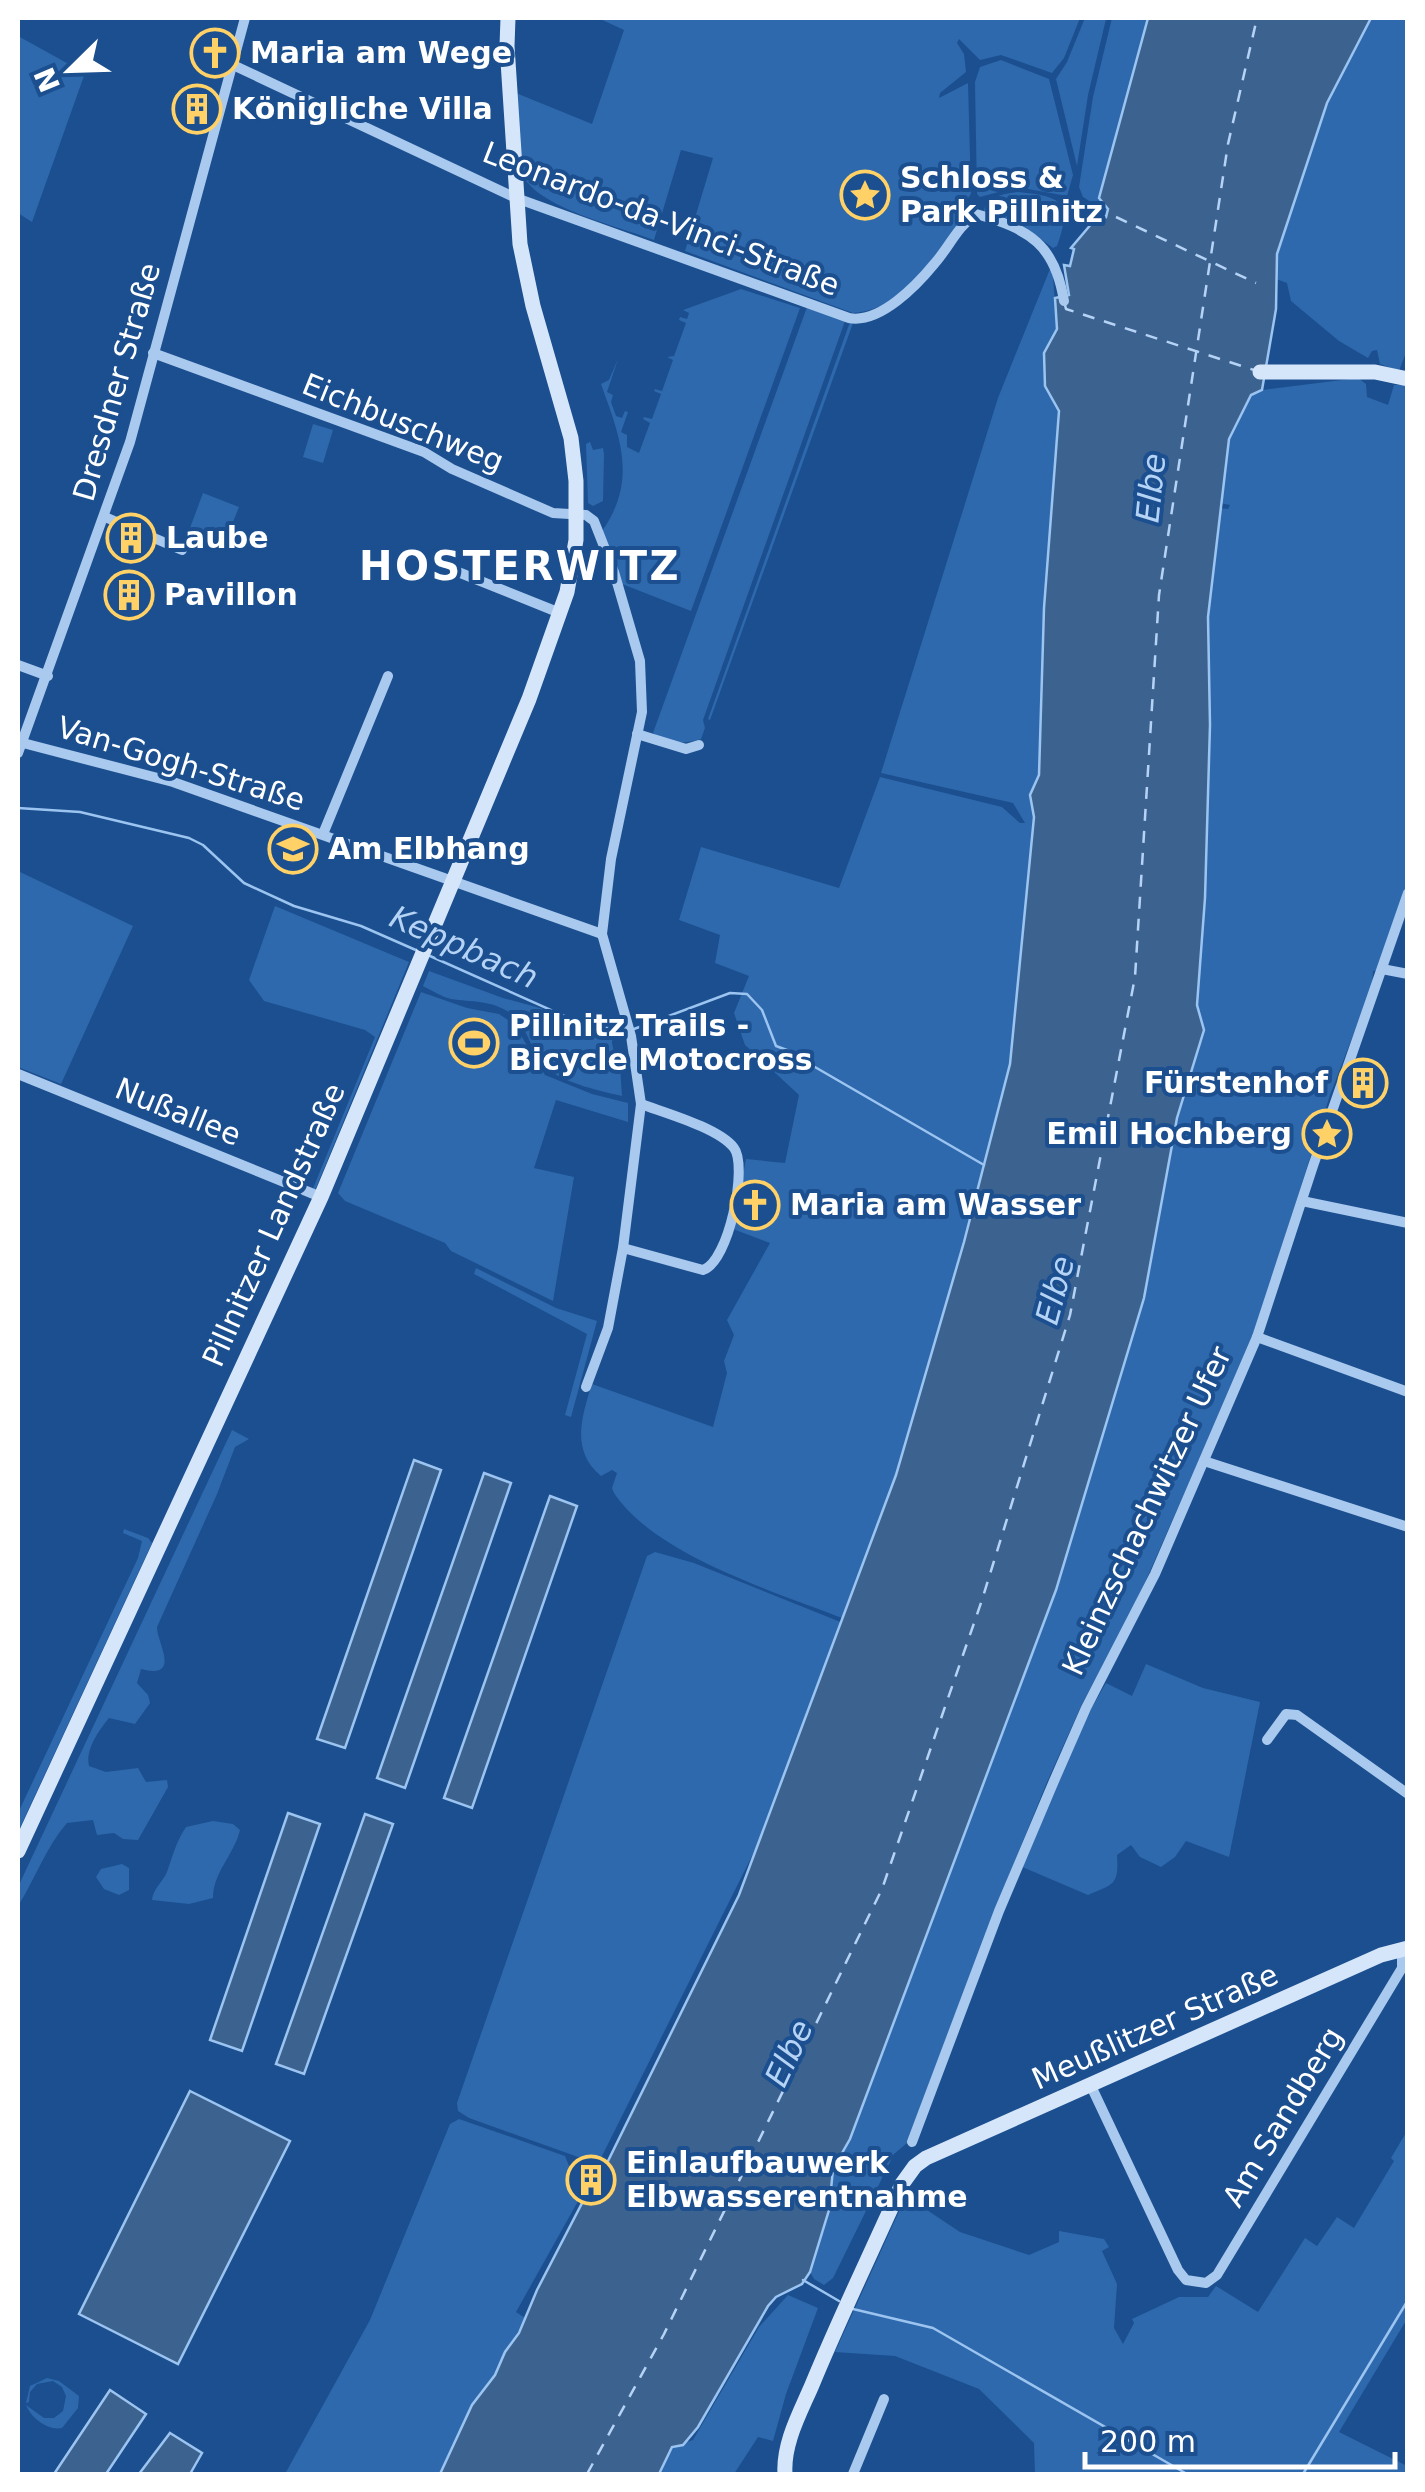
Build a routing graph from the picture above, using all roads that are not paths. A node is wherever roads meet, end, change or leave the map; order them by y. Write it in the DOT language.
graph roads {
  1 [pos="245,18"];
  2 [pos="508,18"];
  3 [pos="233,65"];
  4 [pos="516,198"];
  5 [pos="1064,301"];
  6 [pos="154,353"];
  7 [pos="1260,372"];
  8 [pos="1408,380"];
  9 [pos="577,514"];
  10 [pos="105,517"];
  11 [pos="182,550"];
  12 [pos="458,572"];
  13 [pos="560,613"];
  14 [pos="18,665"];
  15 [pos="48,676"];
  16 [pos="388,676"];
  17 [pos="638,734"];
  18 [pos="698,745"];
  19 [pos="20,748"];
  20 [pos="323,834"];
  21 [pos="453,880"];
  22 [pos="1408,893"];
  23 [pos="602,934"];
  24 [pos="1382,969"];
  25 [pos="1408,974"];
  26 [pos="18,1074"];
  27 [pos="641,1104"];
  28 [pos="321,1197"];
  29 [pos="1302,1200"];
  30 [pos="1408,1223"];
  31 [pos="623,1248"];
  32 [pos="1257,1338"];
  33 [pos="586,1387"];
  34 [pos="1408,1392"];
  35 [pos="1204,1460"];
  36 [pos="1408,1527"];
  37 [pos="1267,1740"];
  38 [pos="1408,1794"];
  39 [pos="18,1851"];
  40 [pos="1405,1949"];
  41 [pos="1091,2086"];
  42 [pos="912,2142"];
  43 [pos="884,2399"];
  44 [pos="784,2474"];
  45 [pos="853,2474"];
  1 -- 3 [label="street, Dresdner Straße"];
  2 -- 4 [label="main road, Pillnitzer Landstraße"];
  3 -- 4 [label="street, Leonardo-da-Vinci-Straße"];
  3 -- 6 [label="street, Dresdner Straße"];
  4 -- 5 [label="street, Leonardo-da-Vinci-Straße"];
  4 -- 9 [label="main road, Pillnitzer Landstraße"];
  6 -- 9 [label="street, Eichbuschweg"];
  6 -- 10 [label="street, Dresdner Straße"];
  7 -- 8 [label="main road"];
  9 -- 13 [label="main road, Pillnitzer Landstraße"];
  9 -- 17 [label="street"];
  10 -- 11 [label="street"];
  10 -- 15 [label="street, Dresdner Straße"];
  12 -- 13 [label="street"];
  13 -- 21 [label="main road, Pillnitzer Landstraße"];
  14 -- 15 [label="street"];
  15 -- 19 [label="street, Dresdner Straße"];
  16 -- 20 [label="street, Van-Gogh-Straße"];
  17 -- 18 [label="street"];
  17 -- 23 [label="street"];
  19 -- 20 [label="street, Van-Gogh-Straße"];
  20 -- 21 [label="street, Van-Gogh-Straße"];
  21 -- 23 [label="street, Van-Gogh-Straße"];
  21 -- 28 [label="main road, Pillnitzer Landstraße"];
  22 -- 24 [label="street, Kleinzschachwitzer Ufer"];
  23 -- 27 [label="street"];
  24 -- 25 [label="street"];
  24 -- 29 [label="street, Kleinzschachwitzer Ufer"];
  26 -- 28 [label="street, Nußallee"];
  27 -- 31 [label="street"];
  27 -- 31 [label="street"];
  28 -- 39 [label="main road, Pillnitzer Landstraße"];
  29 -- 30 [label="street"];
  29 -- 32 [label="street, Kleinzschachwitzer Ufer"];
  31 -- 33 [label="street"];
  32 -- 34 [label="street"];
  32 -- 35 [label="street, Kleinzschachwitzer Ufer"];
  35 -- 36 [label="street"];
  35 -- 42 [label="street, Kleinzschachwitzer Ufer"];
  37 -- 38 [label="street"];
  40 -- 41 [label="main road, Meußlitzer Straße"];
  40 -- 41 [label="street, Am Sandberg"];
  41 -- 44 [label="main road, Meußlitzer Straße"];
  43 -- 45 [label="street"];
}
